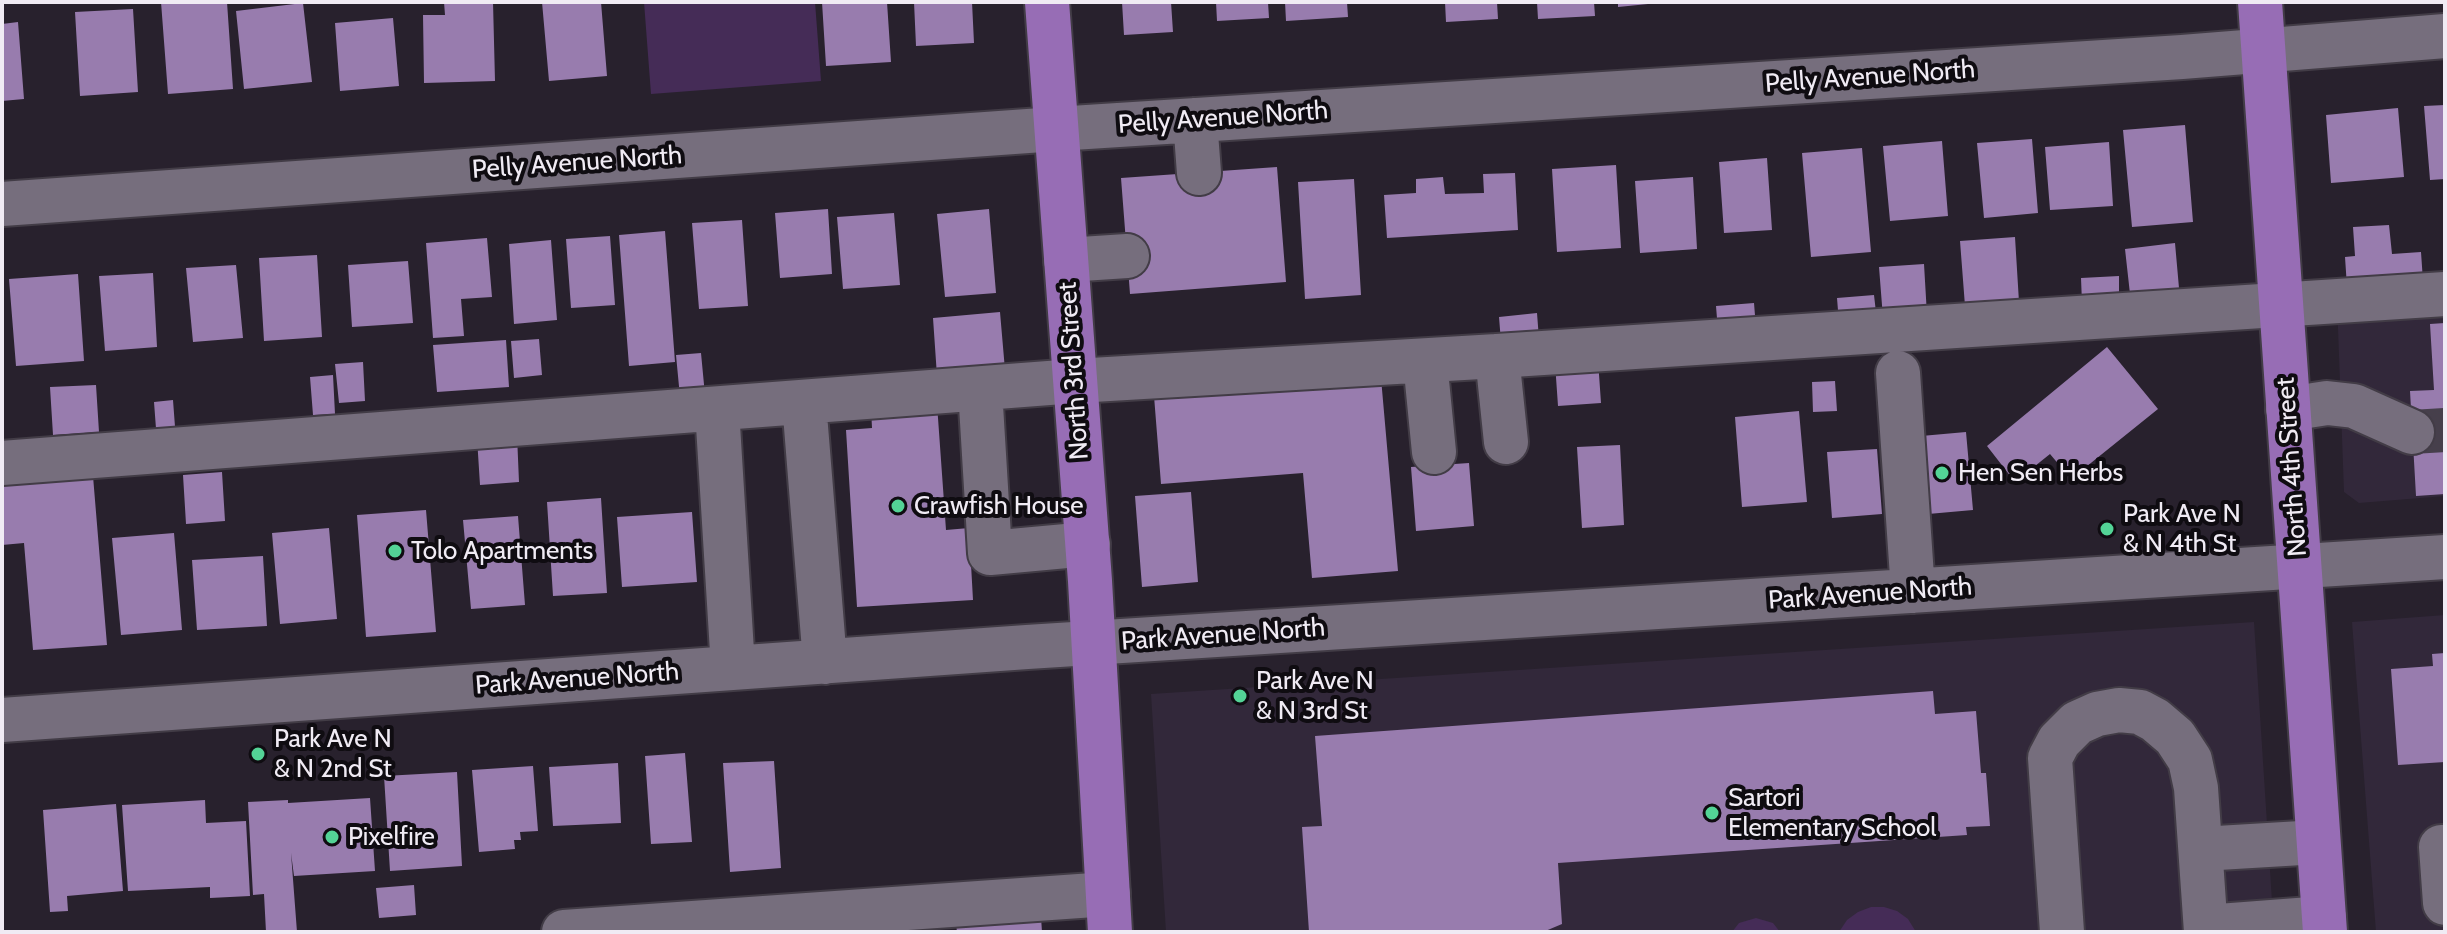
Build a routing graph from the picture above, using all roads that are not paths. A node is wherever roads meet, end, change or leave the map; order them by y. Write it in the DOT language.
graph roads {
  1 [pos="1047,2"];
  2 [pos="2260,2"];
  3 [pos="2445,36"];
  4 [pos="2263,51"];
  5 [pos="1195,120"];
  6 [pos="1056,129"];
  7 [pos="1199,173"];
  8 [pos="2,204"];
  9 [pos="1127,256"];
  10 [pos="1066,260"];
  11 [pos="2445,294"];
  12 [pos="2281,306"];
  13 [pos="1497,356"];
  14 [pos="1425,361"];
  15 [pos="1898,373"];
  16 [pos="1075,381"];
  17 [pos="980,389"];
  18 [pos="804,402"];
  19 [pos="717,409"];
  20 [pos="2288,409"];
  21 [pos="2412,432"];
  22 [pos="1506,442"];
  23 [pos="1434,452"];
  24 [pos="2,463"];
  25 [pos="1088,544"];
  26 [pos="2445,557"];
  27 [pos="2299,567"];
  28 [pos="1913,591"];
  29 [pos="1092,644"];
  30 [pos="825,662"];
  31 [pos="733,668"];
  32 [pos="2,720"];
  33 [pos="2318,842"];
  34 [pos="2445,847"];
  35 [pos="2201,849"];
  36 [pos="2445,903"];
  37 [pos="1109,913"];
  38 [pos="2324,925"];
  39 [pos="2206,929"];
  40 [pos="564,932"];
  41 [pos="2062,932"];
  1 -- 6 [label="main road, North 3rd Street"];
  2 -- 4 [label="main road, North 4th Street"];
  3 -- 4 [label="street, Pelly Avenue North"];
  4 -- 5 [label="street, Pelly Avenue North"];
  4 -- 12 [label="main road, North 4th Street"];
  5 -- 6 [label="street, Pelly Avenue North"];
  5 -- 7 [label="street"];
  6 -- 8 [label="street, Pelly Avenue North"];
  6 -- 10 [label="main road, North 3rd Street"];
  9 -- 10 [label="street"];
  10 -- 16 [label="main road, North 3rd Street"];
  11 -- 12 [label="street"];
  12 -- 13 [label="street"];
  12 -- 20 [label="main road, North 4th Street"];
  13 -- 14 [label="street"];
  13 -- 22 [label="street"];
  14 -- 16 [label="street"];
  14 -- 23 [label="street"];
  15 -- 28 [label="street"];
  16 -- 17 [label="street"];
  16 -- 25 [label="main road, North 3rd Street"];
  17 -- 18 [label="street"];
  17 -- 25 [label="street"];
  18 -- 19 [label="street"];
  18 -- 30 [label="street"];
  19 -- 24 [label="street"];
  19 -- 31 [label="street"];
  20 -- 21 [label="street"];
  20 -- 27 [label="main road, North 4th Street"];
  25 -- 29 [label="main road, North 3rd Street"];
  26 -- 27 [label="street, Park Avenue North"];
  27 -- 28 [label="street, Park Avenue North"];
  27 -- 33 [label="main road, North 4th Street"];
  28 -- 29 [label="street, Park Avenue North"];
  29 -- 30 [label="street, Park Avenue North"];
  29 -- 37 [label="main road, North 3rd Street"];
  30 -- 31 [label="street, Park Avenue North"];
  31 -- 32 [label="street, Park Avenue North"];
  33 -- 35 [label="street"];
  33 -- 38 [label="main road, North 4th Street"];
  34 -- 36 [label="street"];
  35 -- 39 [label="street"];
  35 -- 41 [label="street"];
  37 -- 40 [label="street"];
  38 -- 39 [label="street"];
}
